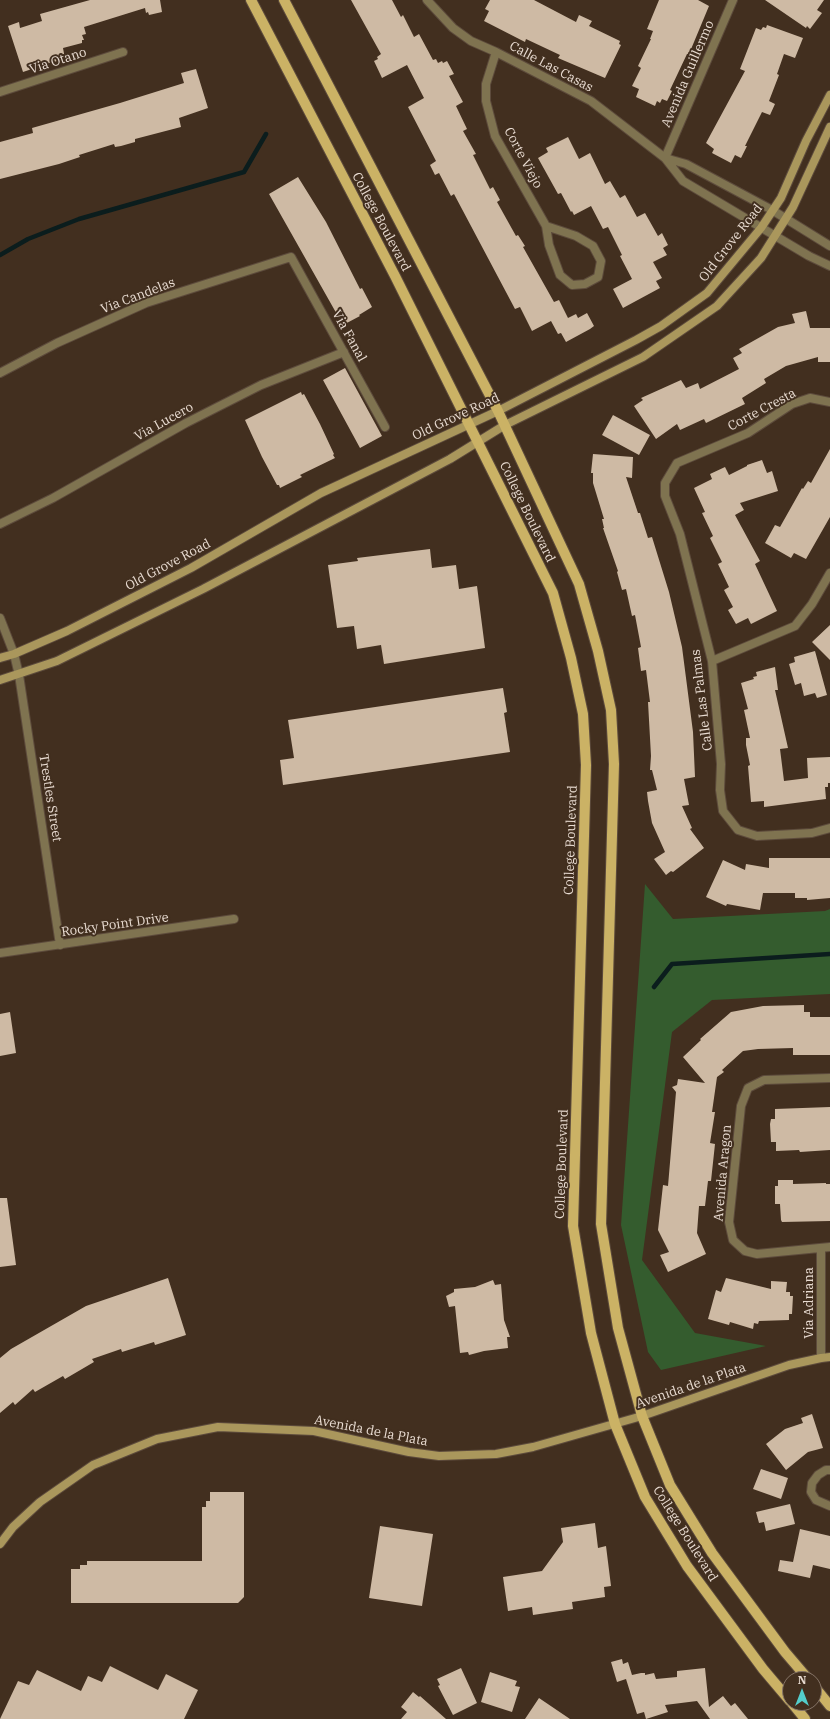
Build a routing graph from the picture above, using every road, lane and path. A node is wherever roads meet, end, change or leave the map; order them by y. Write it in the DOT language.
graph roads {
  1 [pos="251,0"];
  2 [pos="284,0"];
  3 [pos="427,0"];
  4 [pos="733,0"];
  5 [pos="123,52"];
  6 [pos="496,52"];
  7 [pos="0,92"];
  8 [pos="830,95"];
  9 [pos="830,127"];
  10 [pos="665,158"];
  11 [pos="772,210"];
  12 [pos="785,218"];
  13 [pos="546,226"];
  14 [pos="761,228"];
  15 [pos="774,235"];
  16 [pos="830,246"];
  17 [pos="291,257"];
  18 [pos="830,266"];
  19 [pos="344,352"];
  20 [pos="0,372"];
  21 [pos="830,402"];
  22 [pos="498,411"];
  23 [pos="470,425"];
  24 [pos="505,425"];
  25 [pos="385,427"];
  26 [pos="478,441"];
  27 [pos="685,459"];
  28 [pos="0,524"];
  29 [pos="830,573"];
  30 [pos="0,618"];
  31 [pos="14,654"];
  32 [pos="0,658"];
  33 [pos="712,661"];
  34 [pos="19,675"];
  35 [pos="0,680"];
  36 [pos="830,828"];
  37 [pos="234,919"];
  38 [pos="60,945"];
  39 [pos="0,953"];
  40 [pos="830,1078"];
  41 [pos="830,1247"];
  42 [pos="821,1248"];
  43 [pos="830,1357"];
  44 [pos="821,1358"];
  45 [pos="642,1416"];
  46 [pos="615,1424"];
  47 [pos="830,1470"];
  48 [pos="830,1506"];
  49 [pos="0,1544"];
  50 [pos="801,1671"];
  51 [pos="782,1691"];
  52 [pos="822,1696"];
  53 [pos="830,1706"];
  54 [pos="798,1711"];
  55 [pos="805,1719"];
  1 -- 23 [label="main road, College Boulevard"];
  2 -- 22 [label="main road, College Boulevard"];
  3 -- 6 [label="street, Calle Las Casas"];
  4 -- 10 [label="street, Avenida Guillermo"];
  5 -- 7 [label="street, Via Otano"];
  6 -- 10 [label="street, Calle Las Casas"];
  6 -- 13 [label="street, Corte Viejo"];
  8 -- 11 [label="street, Old Grove Road"];
  9 -- 12 [label="street"];
  10 -- 11 [label="street, Calle Las Casas"];
  10 -- 14 [label="street, Calle Las Casas"];
  11 -- 12 [label="street, Calle Las Casas"];
  11 -- 14 [label="street, Old Grove Road"];
  12 -- 15 [label="street"];
  12 -- 16 [label="street, Calle Las Casas"];
  13 -- 13 [label="street, Corte Viejo"];
  14 -- 15 [label="street, Calle Las Casas"];
  14 -- 22 [label="street, Old Grove Road"];
  15 -- 18 [label="street, Calle Las Casas"];
  15 -- 24 [label="street"];
  17 -- 19 [label="street, Via Fanal"];
  17 -- 20 [label="street, Via Candelas"];
  19 -- 25 [label="street, Via Fanal"];
  19 -- 28 [label="street, Via Lucero"];
  21 -- 27 [label="street, Corte Cresta"];
  22 -- 23 [label="street, Old Grove Road"];
  22 -- 24 [label="main road, College Boulevard"];
  23 -- 26 [label="main road, College Boulevard"];
  23 -- 31 [label="street, Old Grove Road"];
  24 -- 26 [label="street"];
  24 -- 45 [label="main road, College Boulevard"];
  26 -- 34 [label="street"];
  26 -- 46 [label="main road, College Boulevard"];
  27 -- 33 [label="street, Calle Las Palmas"];
  29 -- 33 [label="street"];
  30 -- 31 [label="street, Trestles Street"];
  31 -- 32 [label="street, Old Grove Road"];
  31 -- 34 [label="street, Trestles Street"];
  33 -- 36 [label="street, Calle Las Palmas"];
  34 -- 35 [label="street"];
  34 -- 38 [label="street, Trestles Street"];
  37 -- 38 [label="street, Rocky Point Drive"];
  38 -- 39 [label="street, Rocky Point Drive"];
  40 -- 42 [label="street, Avenida Aragon"];
  41 -- 42 [label="street, Avenida Aragon"];
  42 -- 44 [label="street, Via Adriana"];
  43 -- 44 [label="street, Avenida de la Plata"];
  44 -- 45 [label="street, Avenida de la Plata"];
  45 -- 46 [label="street, Avenida de la Plata"];
  45 -- 50 [label="main road, College Boulevard"];
  46 -- 49 [label="street, Avenida de la Plata"];
  46 -- 51 [label="main road, College Boulevard"];
  47 -- 48 [label="street"];
  52 -- 53 [label="main road"];
  54 -- 55 [label="main road, College Boulevard"];
}
